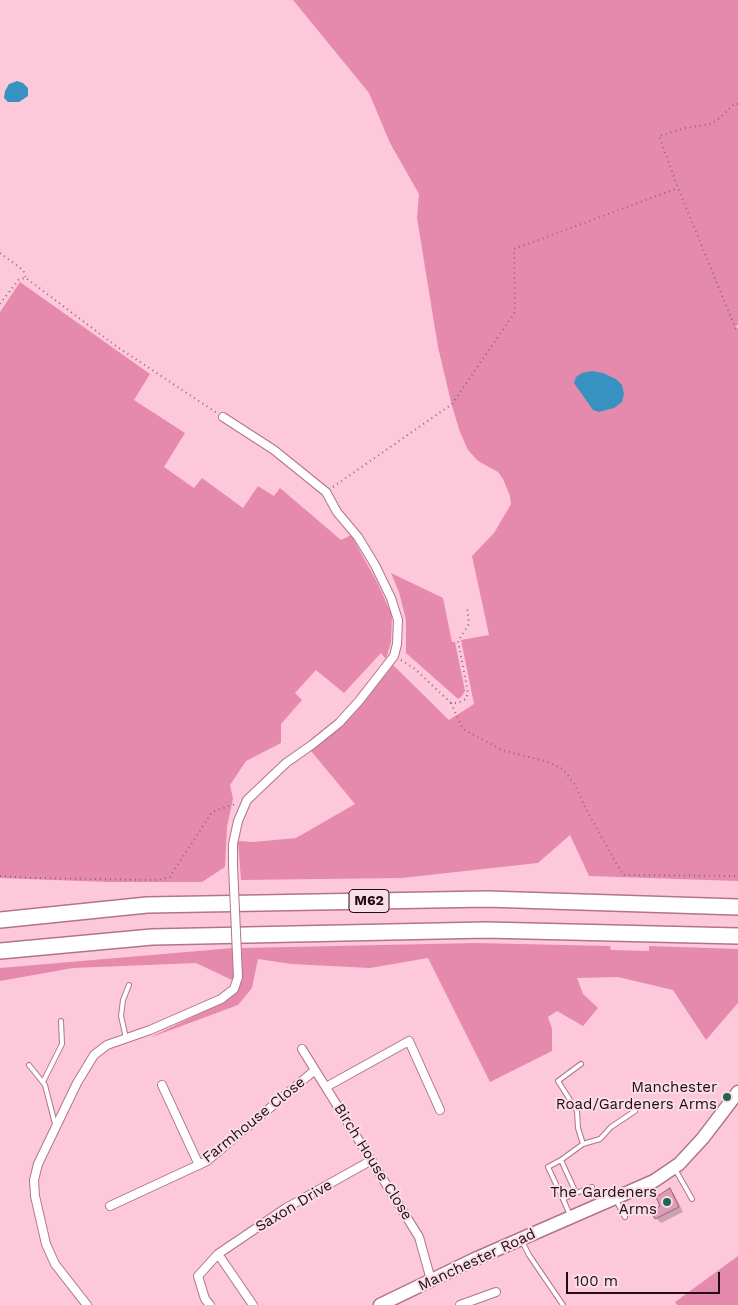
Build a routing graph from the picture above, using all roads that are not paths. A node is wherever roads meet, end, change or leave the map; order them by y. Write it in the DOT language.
graph roads {
  1 [pos="223,417"];
  2 [pos="738,907"];
  3 [pos="0,920"];
  4 [pos="738,936"];
  5 [pos="0,951"];
  6 [pos="129,985"];
  7 [pos="61,1021"];
  8 [pos="126,1038"];
  9 [pos="302,1049"];
  10 [pos="581,1064"];
  11 [pos="29,1065"];
  12 [pos="315,1070"];
  13 [pos="43,1082"];
  14 [pos="162,1085"];
  15 [pos="326,1087"];
  16 [pos="738,1092"];
  17 [pos="440,1110"];
  18 [pos="636,1111"];
  19 [pos="56,1126"];
  20 [pos="583,1144"];
  21 [pos="372,1160"];
  22 [pos="561,1160"];
  23 [pos="199,1165"];
  24 [pos="674,1168"];
  25 [pos="592,1187"];
  26 [pos="576,1193"];
  27 [pos="563,1198"];
  28 [pos="615,1198"];
  29 [pos="692,1199"];
  30 [pos="110,1206"];
  31 [pos="571,1217"];
  32 [pos="625,1217"];
  33 [pos="521,1239"];
  34 [pos="218,1254"];
  35 [pos="431,1280"];
  36 [pos="496,1292"];
  37 [pos="87,1305"];
  38 [pos="210,1305"];
  39 [pos="253,1305"];
  40 [pos="380,1305"];
  41 [pos="460,1305"];
  42 [pos="563,1305"];
  1 -- 8 [label="street, bridge"];
  2 -- 3 [label="highway, M62"];
  4 -- 5 [label="highway, M62"];
  6 -- 8 [label="lane"];
  7 -- 13 [label="lane"];
  8 -- 19 [label="street"];
  9 -- 12 [label="street, Birch House Close"];
  10 -- 20 [label="lane"];
  11 -- 13 [label="lane"];
  12 -- 15 [label="street, Birch House Close"];
  12 -- 23 [label="street, Farmhouse Close"];
  13 -- 19 [label="lane"];
  14 -- 23 [label="street"];
  15 -- 17 [label="street"];
  15 -- 21 [label="street, Birch House Close"];
  16 -- 24 [label="main road, Manchester Road"];
  18 -- 20 [label="lane"];
  19 -- 37 [label="street"];
  20 -- 22 [label="lane"];
  21 -- 34 [label="street, Saxon Drive"];
  21 -- 35 [label="street, Birch House Close"];
  22 -- 26 [label="lane"];
  22 -- 27 [label="lane"];
  23 -- 30 [label="street, Farmhouse Close"];
  24 -- 28 [label="main road, Manchester Road"];
  24 -- 29 [label="lane"];
  25 -- 26 [label="lane"];
  26 -- 27 [label="lane"];
  27 -- 31 [label="lane"];
  28 -- 31 [label="main road, Manchester Road"];
  28 -- 32 [label="lane"];
  31 -- 33 [label="main road, Manchester Road"];
  33 -- 35 [label="main road, Manchester Road"];
  33 -- 42 [label="lane"];
  34 -- 38 [label="street, Saxon Drive"];
  34 -- 39 [label="street"];
  35 -- 40 [label="main road, Manchester Road"];
  36 -- 41 [label="street"];
}
